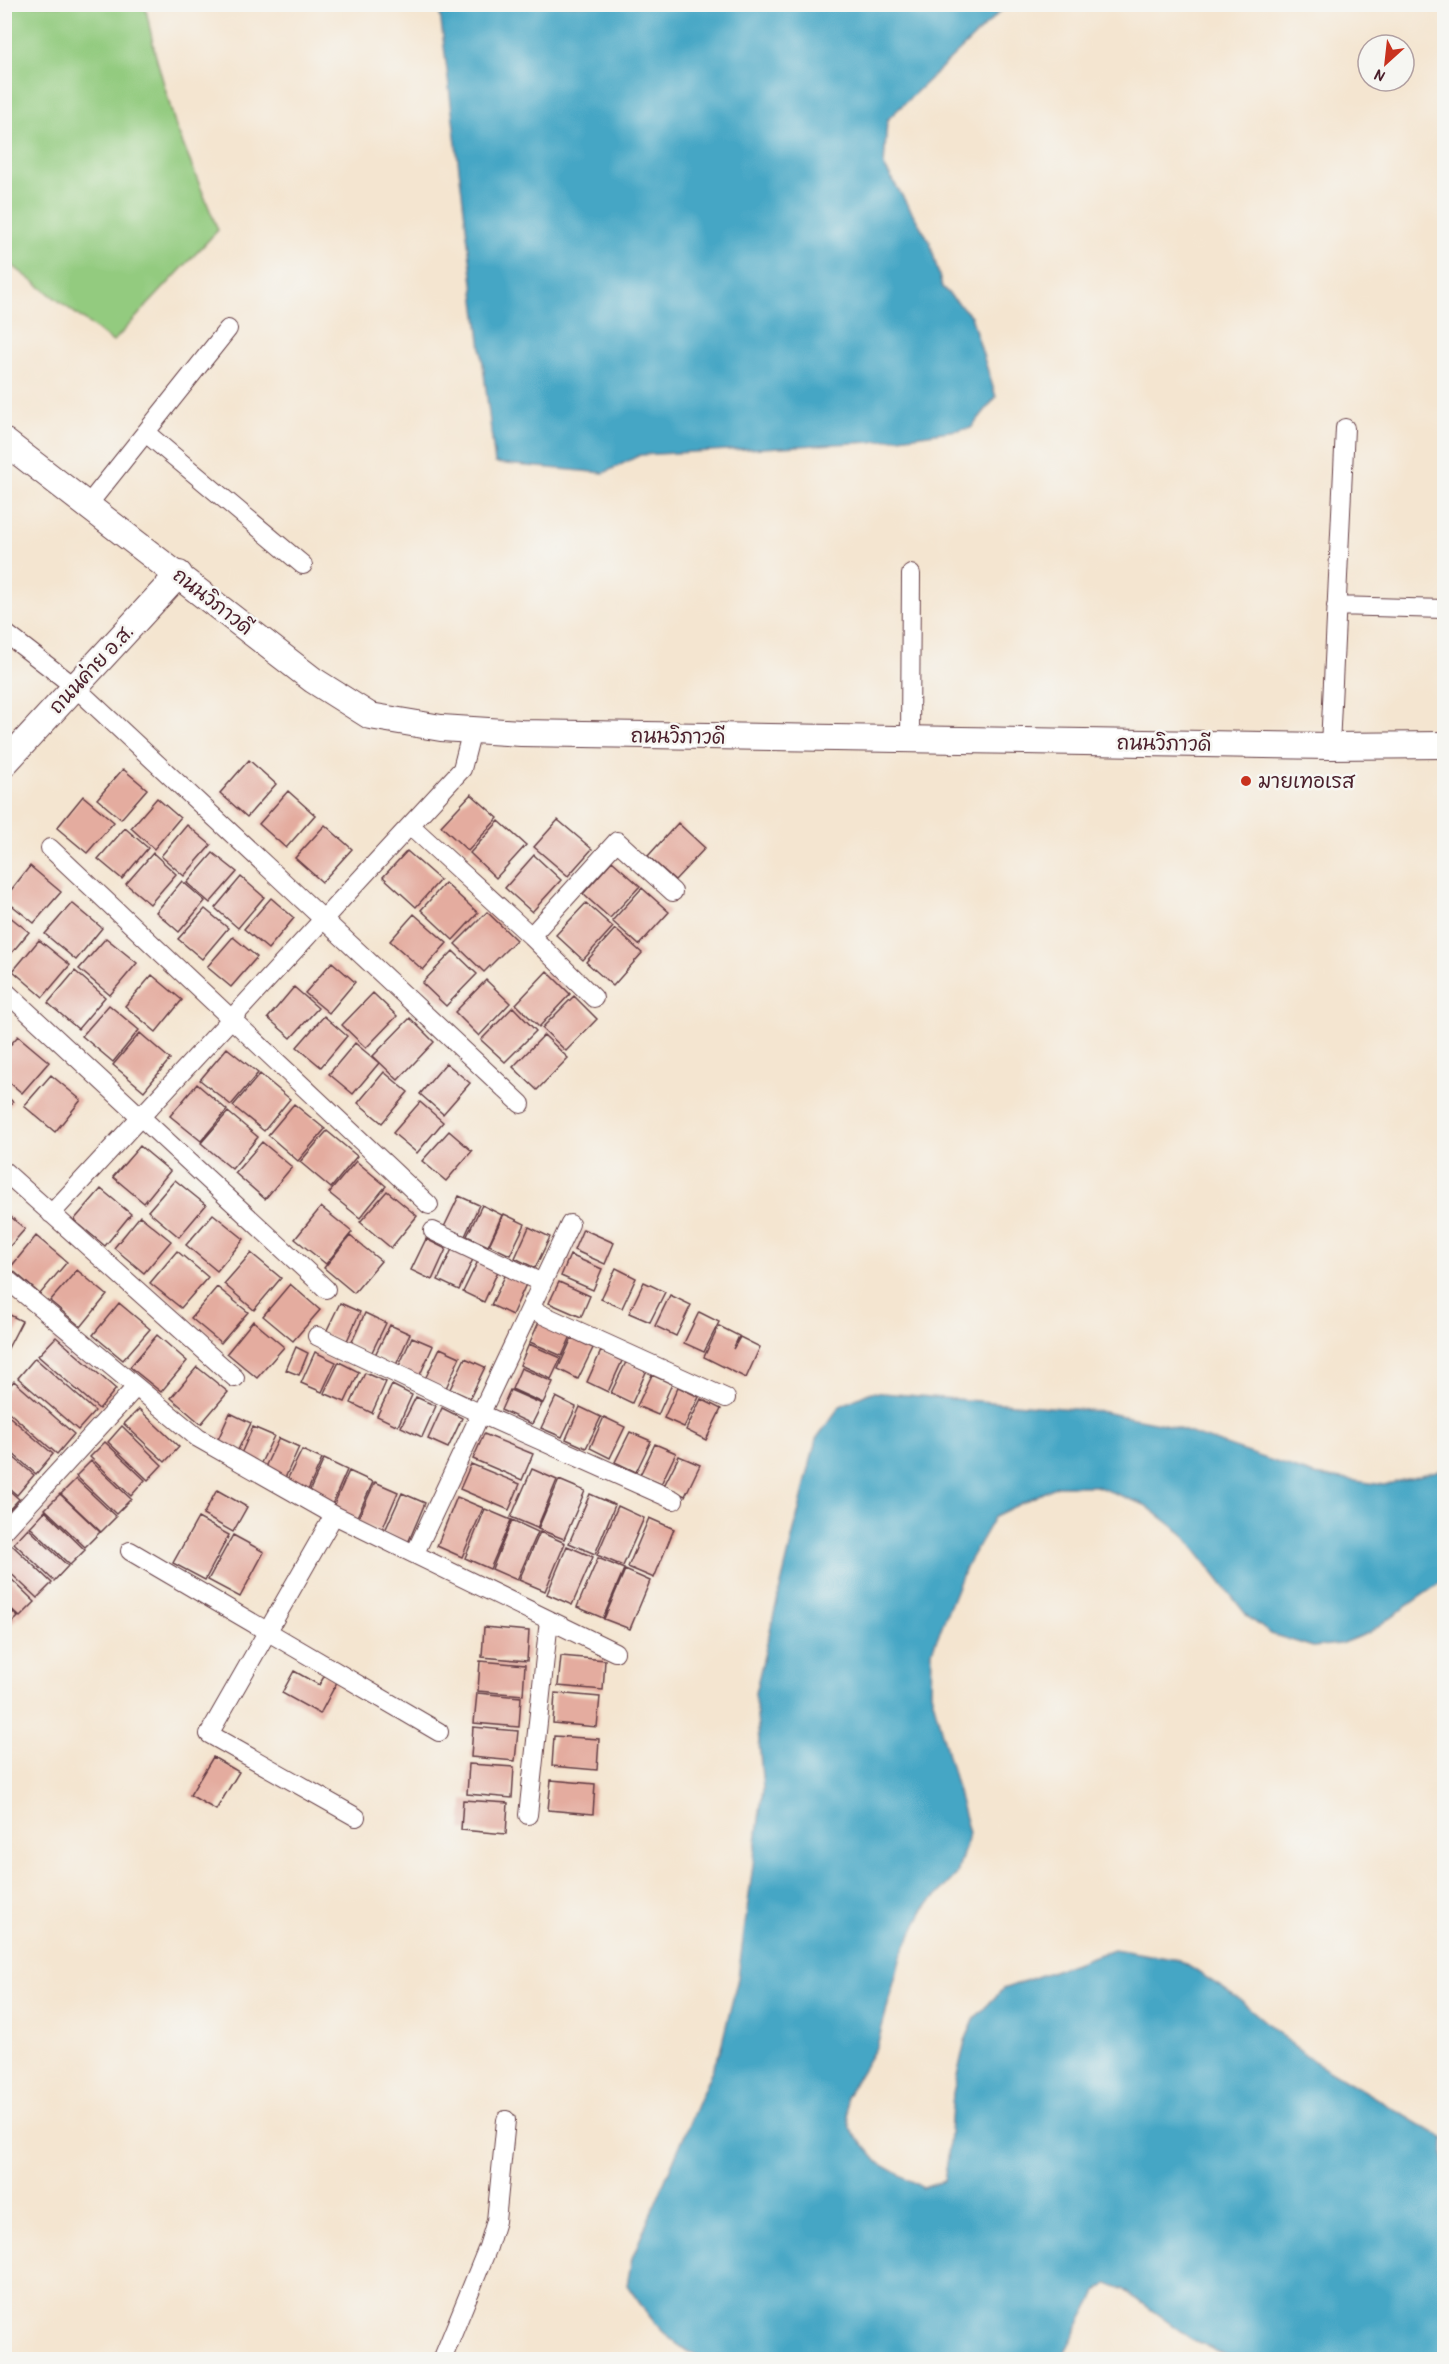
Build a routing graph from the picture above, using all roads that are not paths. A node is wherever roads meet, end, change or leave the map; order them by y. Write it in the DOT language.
graph roads {
  1 [pos="228,329"];
  2 [pos="1345,428"];
  3 [pos="146,433"];
  4 [pos="4,441"];
  5 [pos="87,506"];
  6 [pos="303,565"];
  7 [pos="179,574"];
  8 [pos="911,574"];
  9 [pos="1336,606"];
  10 [pos="1444,609"];
  11 [pos="4,632"];
  12 [pos="75,687"];
  13 [pos="471,730"];
  14 [pos="910,740"];
  15 [pos="1444,745"];
  16 [pos="1330,746"];
  17 [pos="4,764"];
  18 [pos="411,826"];
  19 [pos="50,848"];
  20 [pos="673,892"];
  21 [pos="324,918"];
  22 [pos="531,936"];
  23 [pos="4,990"];
  24 [pos="594,998"];
  25 [pos="231,1018"];
  26 [pos="521,1104"];
  27 [pos="141,1116"];
  28 [pos="4,1172"];
  29 [pos="429,1205"];
  30 [pos="51,1214"];
  31 [pos="570,1224"];
  32 [pos="433,1231"];
  33 [pos="4,1277"];
  34 [pos="543,1283"];
  35 [pos="326,1289"];
  36 [pos="530,1309"];
  37 [pos="317,1336"];
  38 [pos="235,1378"];
  39 [pos="136,1386"];
  40 [pos="726,1398"];
  41 [pos="481,1414"];
  42 [pos="674,1500"];
  43 [pos="334,1515"];
  44 [pos="4,1532"];
  45 [pos="130,1551"];
  46 [pos="415,1553"];
  47 [pos="549,1620"];
  48 [pos="267,1632"];
  49 [pos="615,1652"];
  50 [pos="440,1732"];
  51 [pos="528,1815"];
  52 [pos="356,1817"];
  53 [pos="506,2120"];
  54 [pos="442,2360"];
  1 -- 3 [label="street"];
  2 -- 9 [label="street"];
  3 -- 5 [label="street"];
  3 -- 6 [label="street"];
  4 -- 5 [label="street, ถนนวิภาวดี"];
  5 -- 7 [label="street, ถนนวิภาวดี"];
  7 -- 12 [label="street, ถนนค่าย อ.ส."];
  7 -- 13 [label="street, ถนนวิภาวดี"];
  8 -- 14 [label="street"];
  9 -- 10 [label="street"];
  9 -- 16 [label="street"];
  11 -- 12 [label="street"];
  12 -- 17 [label="street, ถนนค่าย อ.ส."];
  12 -- 21 [label="street"];
  13 -- 14 [label="street, ถนนวิภาวดี"];
  13 -- 18 [label="street"];
  14 -- 16 [label="street, ถนนวิภาวดี"];
  15 -- 16 [label="street, ถนนวิภาวดี"];
  18 -- 21 [label="street"];
  18 -- 22 [label="street"];
  19 -- 25 [label="street"];
  20 -- 22 [label="street"];
  21 -- 25 [label="street"];
  21 -- 26 [label="street"];
  22 -- 24 [label="street"];
  23 -- 27 [label="street"];
  25 -- 27 [label="street"];
  25 -- 29 [label="street"];
  27 -- 30 [label="street"];
  27 -- 35 [label="street"];
  28 -- 30 [label="street"];
  30 -- 38 [label="street"];
  31 -- 34 [label="street"];
  32 -- 34 [label="street"];
  33 -- 39 [label="street"];
  34 -- 36 [label="street"];
  36 -- 40 [label="street"];
  36 -- 41 [label="street"];
  37 -- 41 [label="street"];
  39 -- 43 [label="street"];
  39 -- 44 [label="street"];
  41 -- 42 [label="street"];
  41 -- 46 [label="street"];
  43 -- 46 [label="street"];
  43 -- 48 [label="street"];
  45 -- 48 [label="street"];
  46 -- 47 [label="street"];
  47 -- 49 [label="street"];
  47 -- 51 [label="street"];
  48 -- 50 [label="street"];
  48 -- 52 [label="street"];
  53 -- 54 [label="street"];
}
